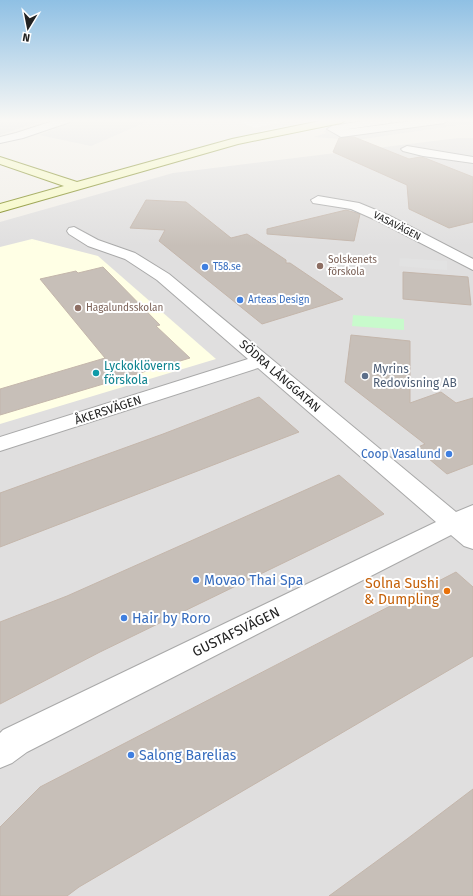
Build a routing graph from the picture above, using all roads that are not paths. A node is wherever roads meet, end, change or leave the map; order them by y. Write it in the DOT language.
graph roads {
  1 [pos="6,162"];
  2 [pos="163,162"];
  3 [pos="77,173"];
  4 [pos="58,179"];
  5 [pos="37,184"];
  6 [pos="77,187"];
  7 [pos="318,200"];
  8 [pos="0,208"];
  9 [pos="74,231"];
  10 [pos="473,265"];
  11 [pos="261,361"];
  12 [pos="0,444"];
  13 [pos="467,526"];
  14 [pos="0,752"];
  1 -- 4 [label="main road"];
  2 -- 6 [label="main road"];
  3 -- 4 [label="main road"];
  4 -- 5 [label="main road"];
  4 -- 6 [label="main road"];
  6 -- 8 [label="main road"];
  7 -- 10 [label="street, VASAVÄGEN"];
  9 -- 11 [label="street, SÖDRA LÅNGGATAN"];
  11 -- 12 [label="street, ÅKERSVÄGEN"];
  11 -- 13 [label="street, SÖDRA LÅNGGATAN"];
  13 -- 14 [label="street, GUSTAFSVÄGEN"];
}
